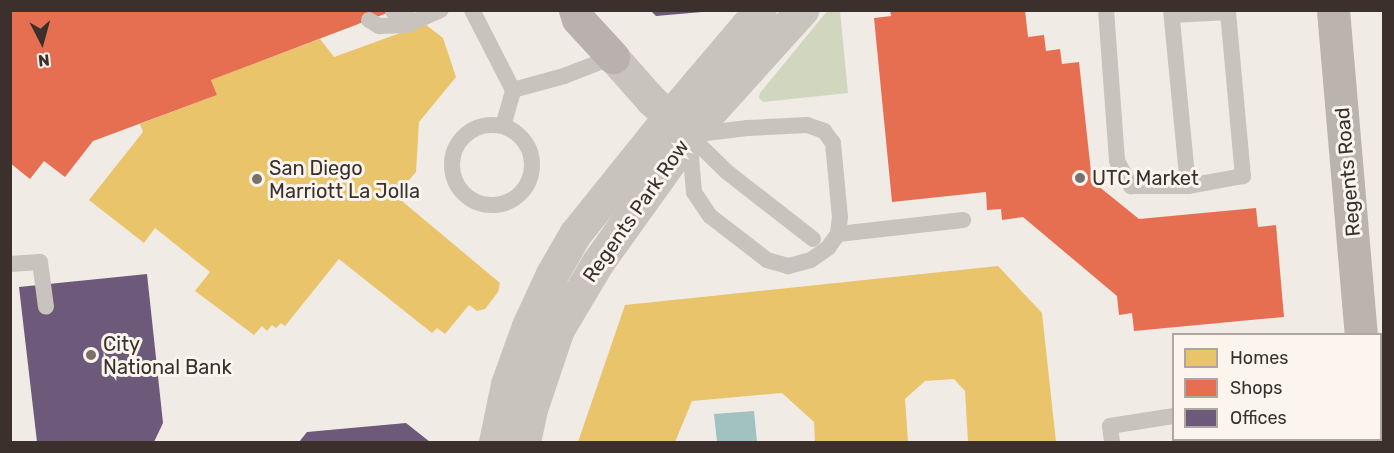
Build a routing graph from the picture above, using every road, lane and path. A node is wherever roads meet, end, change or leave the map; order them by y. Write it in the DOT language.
graph roads {
  1 [pos="441,10"];
  2 [pos="472,10"];
  3 [pos="575,10"];
  4 [pos="604,10"];
  5 [pos="760,10"];
  6 [pos="802,10"];
  7 [pos="1333,10"];
  8 [pos="1171,13"];
  9 [pos="1106,16"];
  10 [pos="369,21"];
  11 [pos="613,57"];
  12 [pos="513,90"];
  13 [pos="680,125"];
  14 [pos="503,126"];
  15 [pos="1188,186"];
  16 [pos="963,220"];
  17 [pos="838,234"];
  18 [pos="813,239"];
  19 [pos="10,264"];
  20 [pos="46,307"];
  21 [pos="1361,333"];
  22 [pos="1172,417"];
  23 [pos="495,442"];
  24 [pos="525,442"];
  25 [pos="1112,442"];
  1 -- 10 [label="lane"];
  2 -- 12 [label="lane"];
  3 -- 11 [label="main road"];
  4 -- 11 [label="main road"];
  5 -- 13 [label="street, Regents Park Row"];
  6 -- 13 [label="street, Regents Park Row"];
  7 -- 21 [label="main road, Regents Road"];
  8 -- 15 [label="lane"];
  8 -- 15 [label="lane"];
  9 -- 15 [label="lane"];
  11 -- 12 [label="lane"];
  11 -- 13 [label="street"];
  12 -- 14 [label="lane"];
  13 -- 17 [label="lane"];
  13 -- 17 [label="lane"];
  13 -- 18 [label="lane"];
  13 -- 23 [label="street, Regents Park Row"];
  13 -- 24 [label="street, Regents Park Row"];
  14 -- 14 [label="lane"];
  16 -- 17 [label="lane"];
  19 -- 20 [label="lane"];
  22 -- 25 [label="lane"];
}
